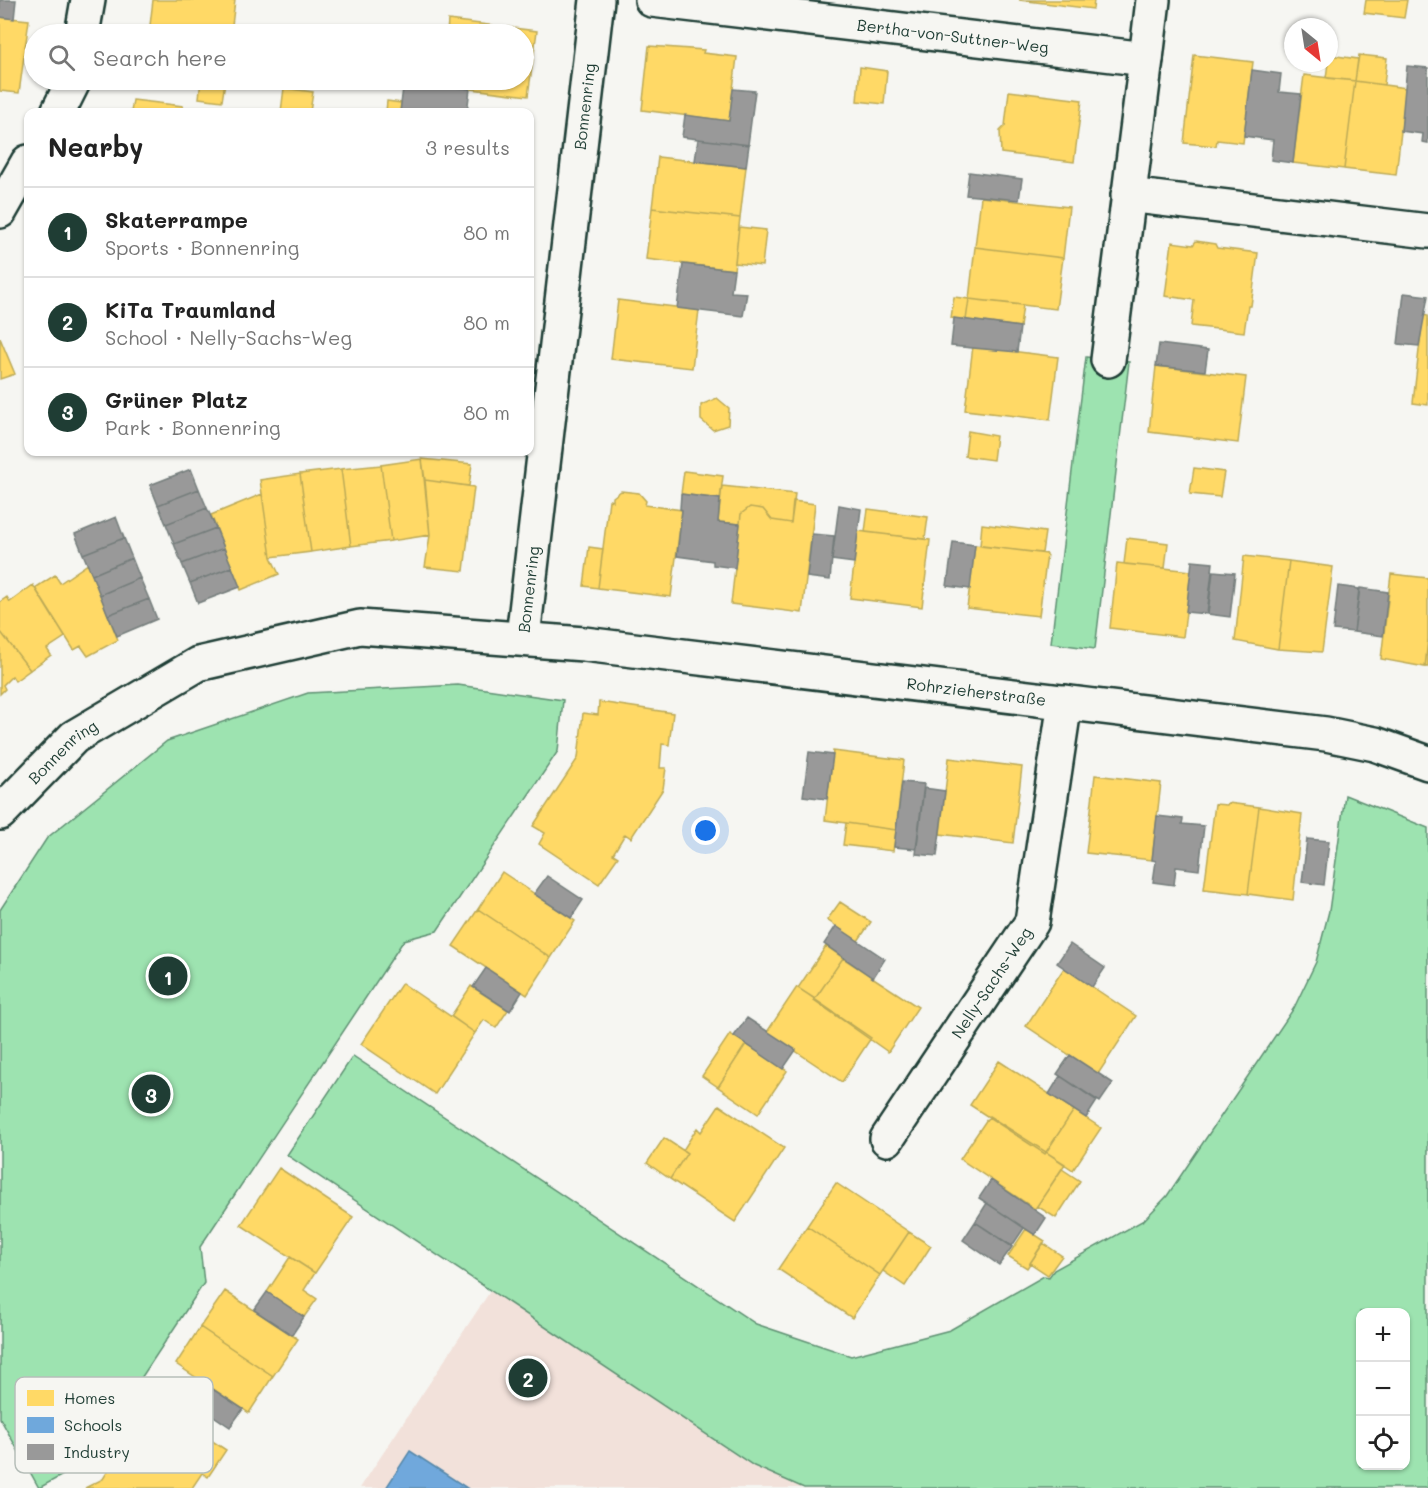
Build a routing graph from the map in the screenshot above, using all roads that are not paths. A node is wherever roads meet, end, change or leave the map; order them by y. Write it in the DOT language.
graph roads {
  1 [pos="88,0"];
  2 [pos="597,0"];
  3 [pos="652,0"];
  4 [pos="1153,0"];
  5 [pos="84,24"];
  6 [pos="1146,59"];
  7 [pos="69,90"];
  8 [pos="60,108"];
  9 [pos="24,169"];
  10 [pos="1128,195"];
  11 [pos="0,212"];
  12 [pos="1428,231"];
  13 [pos="1108,360"];
  14 [pos="523,638"];
  15 [pos="1065,702"];
  16 [pos="1428,763"];
  17 [pos="0,813"];
  18 [pos="886,1139"];
  1 -- 5 [label="street"];
  2 -- 14 [label="street, Bonnenring"];
  3 -- 6 [label="street, Bertha-von-Suttner-Weg"];
  4 -- 6 [label="street"];
  6 -- 10 [label="street"];
  7 -- 8 [label="street"];
  9 -- 11 [label="street"];
  10 -- 12 [label="street"];
  10 -- 13 [label="street"];
  14 -- 15 [label="street, Rohrzieherstraße"];
  14 -- 17 [label="street, Bonnenring"];
  15 -- 16 [label="street, Rohrzieherstraße"];
  15 -- 18 [label="street, Nelly-Sachs-Weg"];
}
